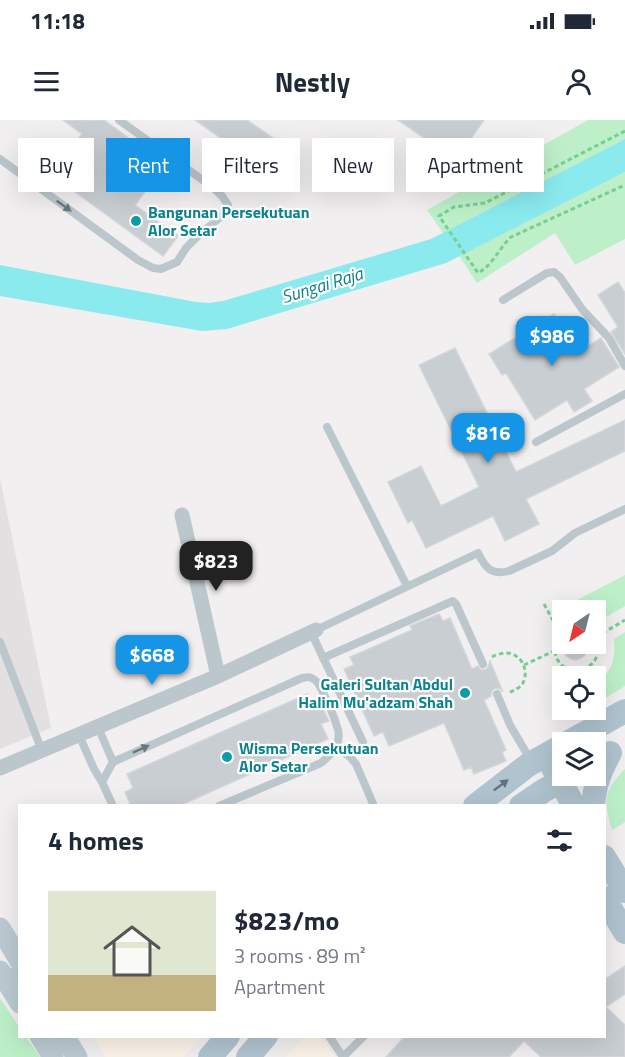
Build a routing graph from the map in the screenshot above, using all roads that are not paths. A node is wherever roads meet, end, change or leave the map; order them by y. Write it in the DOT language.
graph roads {
  1 [pos="119,120"];
  2 [pos="0,159"];
  3 [pos="503,300"];
  4 [pos="625,366"];
  5 [pos="625,394"];
  6 [pos="327,427"];
  7 [pos="536,442"];
  8 [pos="625,509"];
  9 [pos="183,515"];
  10 [pos="407,586"];
  11 [pos="314,631"];
  12 [pos="0,642"];
  13 [pos="323,658"];
  14 [pos="483,663"];
  15 [pos="218,676"];
  16 [pos="497,696"];
  17 [pos="625,711"];
  18 [pos="98,727"];
  19 [pos="587,732"];
  20 [pos="79,735"];
  21 [pos="363,742"];
  22 [pos="336,747"];
  23 [pos="42,751"];
  24 [pos="610,753"];
  25 [pos="542,758"];
  26 [pos="113,762"];
  27 [pos="0,768"];
  28 [pos="102,782"];
  29 [pos="556,788"];
  30 [pos="112,804"];
  31 [pos="224,804"];
  32 [pos="373,804"];
  33 [pos="478,804"];
  34 [pos="526,804"];
  35 [pos="572,804"];
  36 [pos="593,804"];
  37 [pos="606,860"];
  38 [pos="625,891"];
  39 [pos="606,901"];
  40 [pos="0,928"];
  41 [pos="625,932"];
  42 [pos="18,958"];
  43 [pos="6,977"];
  44 [pos="18,999"];
  45 [pos="41,1038"];
  46 [pos="65,1038"];
  47 [pos="226,1038"];
  48 [pos="264,1038"];
  49 [pos="330,1038"];
  50 [pos="362,1038"];
  51 [pos="53,1057"];
  52 [pos="77,1057"];
  53 [pos="210,1057"];
  54 [pos="248,1057"];
  55 [pos="343,1057"];
  2 -- 1 [label="lane, one-way"];
  3 -- 4 [label="lane"];
  5 -- 7 [label="lane"];
  6 -- 10 [label="lane"];
  8 -- 10 [label="lane"];
  9 -- 15 [label="street"];
  10 -- 11 [label="lane"];
  11 -- 13 [label="lane"];
  11 -- 15 [label="street"];
  12 -- 23 [label="lane"];
  13 -- 14 [label="lane"];
  13 -- 21 [label="lane"];
  15 -- 18 [label="street"];
  16 -- 25 [label="lane"];
  17 -- 19 [label="main road"];
  18 -- 20 [label="street"];
  18 -- 26 [label="lane"];
  20 -- 23 [label="street"];
  20 -- 28 [label="lane"];
  26 -- 22 [label="lane, one-way"];
  22 -- 31 [label="lane"];
  22 -- 32 [label="lane"];
  23 -- 27 [label="street"];
  24 -- 36 [label="main road"];
  25 -- 29 [label="main road"];
  33 -- 25 [label="main road, one-way"];
  26 -- 28 [label="lane"];
  28 -- 30 [label="lane"];
  29 -- 34 [label="main road"];
  29 -- 35 [label="main road"];
  37 -- 38 [label="main road"];
  39 -- 41 [label="main road"];
  40 -- 42 [label="street"];
  43 -- 44 [label="street"];
  45 -- 51 [label="street"];
  46 -- 52 [label="street"];
  47 -- 53 [label="main road"];
  48 -- 54 [label="main road"];
  49 -- 55 [label="lane"];
  50 -- 55 [label="lane"];
}
